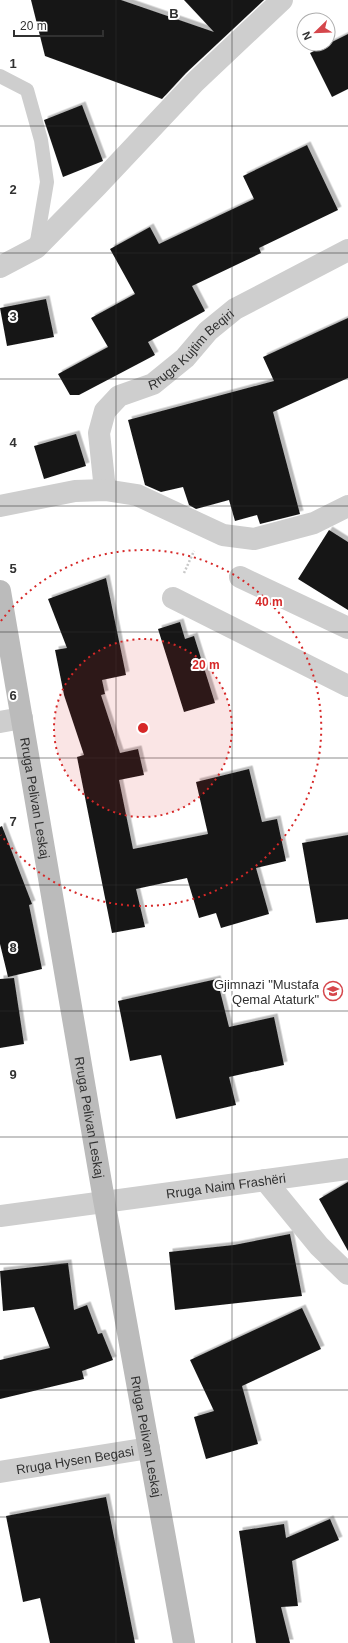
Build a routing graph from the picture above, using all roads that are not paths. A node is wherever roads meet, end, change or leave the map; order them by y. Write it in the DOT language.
graph roads {
  1 [pos="282,0"];
  2 [pos="0,76"];
  3 [pos="36,248"];
  4 [pos="348,250"];
  5 [pos="0,267"];
  6 [pos="105,490"];
  7 [pos="0,506"];
  8 [pos="348,506"];
  9 [pos="240,577"];
  10 [pos="0,591"];
  11 [pos="173,598"];
  12 [pos="348,628"];
  13 [pos="348,686"];
  14 [pos="22,718"];
  15 [pos="0,722"];
  16 [pos="348,1169"];
  17 [pos="265,1180"];
  18 [pos="104,1200"];
  19 [pos="0,1216"];
  20 [pos="348,1274"];
  21 [pos="149,1448"];
  22 [pos="0,1472"];
  23 [pos="184,1643"];
  1 -- 3 [label="street"];
  2 -- 3 [label="lane"];
  3 -- 5 [label="street"];
  4 -- 6 [label="street, Rruga Kujtim Beqiri"];
  6 -- 7 [label="street"];
  6 -- 8 [label="street"];
  9 -- 12 [label="street"];
  10 -- 14 [label="main road, Rruga Pelivan Leskaj"];
  11 -- 13 [label="street"];
  14 -- 15 [label="street"];
  14 -- 18 [label="main road, Rruga Pelivan Leskaj"];
  16 -- 17 [label="street, Rruga Naim Frashëri"];
  17 -- 18 [label="street, Rruga Naim Frashëri"];
  17 -- 20 [label="street"];
  18 -- 19 [label="street, Rruga Naim Frashëri"];
  18 -- 21 [label="main road, Rruga Pelivan Leskaj"];
  21 -- 22 [label="street, Rruga Hysen Begasi"];
  21 -- 23 [label="main road, Rruga Pelivan Leskaj"];
}
